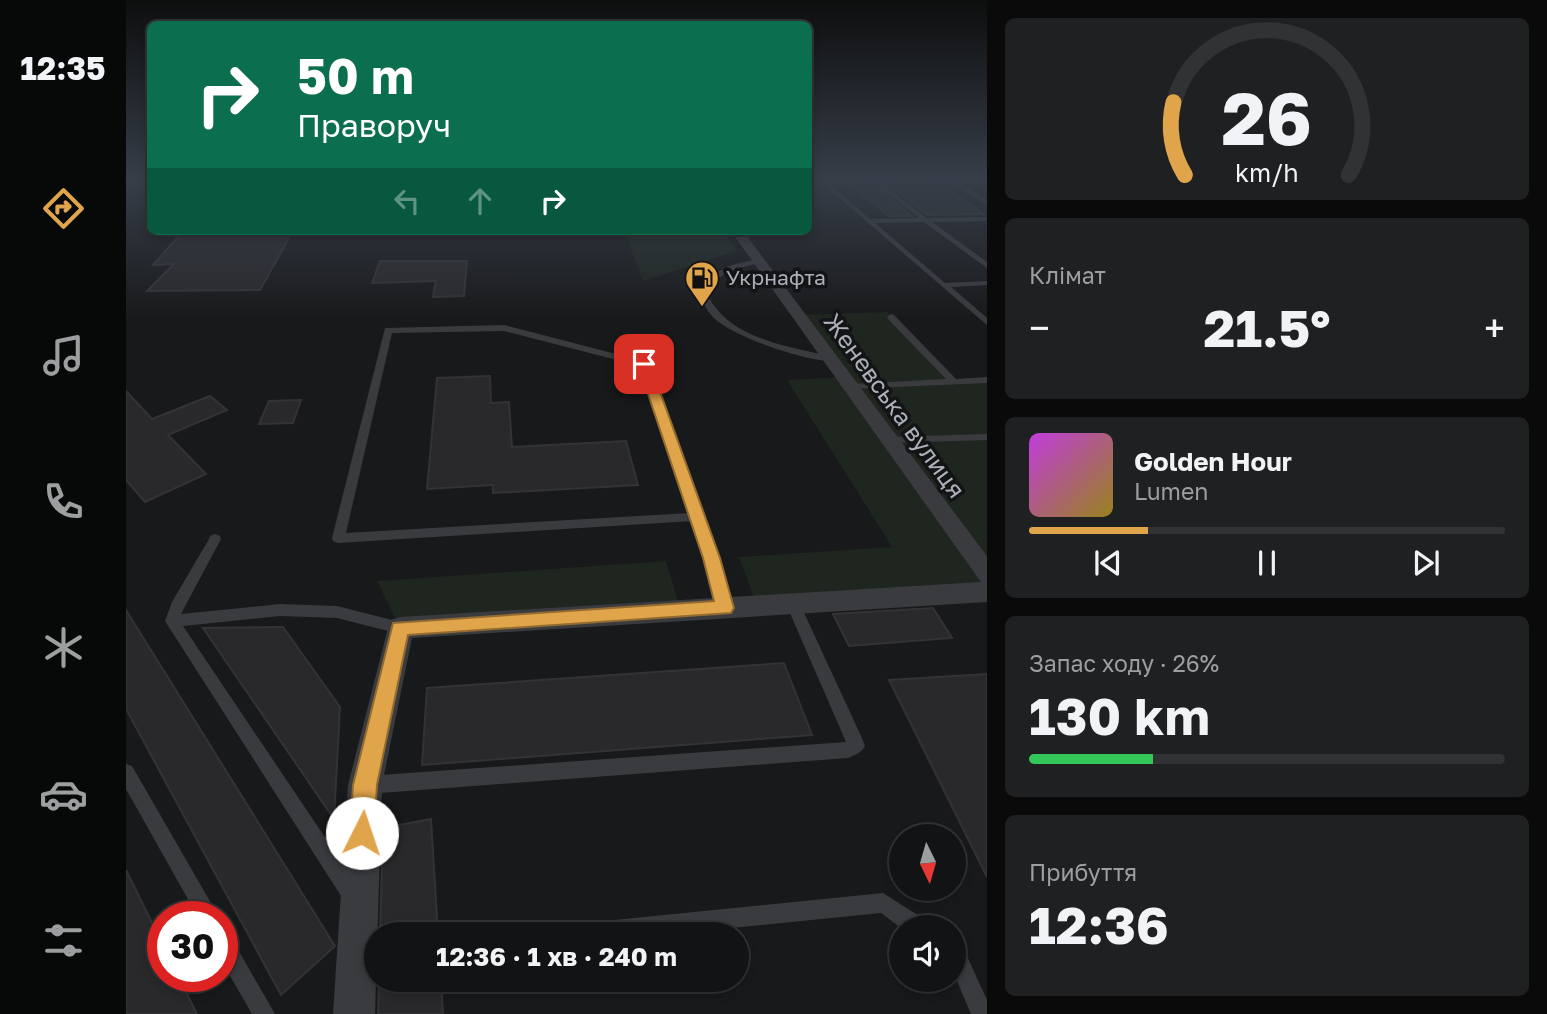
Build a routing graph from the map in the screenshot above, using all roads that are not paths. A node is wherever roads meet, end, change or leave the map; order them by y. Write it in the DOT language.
graph roads {
  1 [pos="874,225"];
  2 [pos="933,225"];
  3 [pos="740,235"];
  4 [pos="758,261"];
  5 [pos="987,266"];
  6 [pos="987,283"];
  7 [pos="943,285"];
  8 [pos="891,317"];
  9 [pos="987,322"];
  10 [pos="830,359"];
  11 [pos="987,380"];
  12 [pos="954,382"];
  13 [pos="850,387"];
  14 [pos="987,437"];
  15 [pos="889,440"];
  16 [pos="697,517"];
  17 [pos="215,539"];
  18 [pos="987,575"];
  19 [pos="987,592"];
  20 [pos="793,604"];
  21 [pos="725,608"];
  22 [pos="172,621"];
  23 [pos="400,628"];
  24 [pos="126,772"];
  25 [pos="365,785"];
  26 [pos="200,901"];
  27 [pos="358,904"];
  28 [pos="901,915"];
  29 [pos="694,922"];
  30 [pos="238,969"];
  31 [pos="966,977"];
  32 [pos="264,1014"];
  33 [pos="354,1014"];
  34 [pos="982,1014"];
  1 -- 7 [label="lane"];
  2 -- 5 [label="lane"];
  3 -- 4 [label="street, Женевська вулиця"];
  4 -- 10 [label="street, Женевська вулиця"];
  4 -- 10 [label="lane"];
  6 -- 7 [label="lane"];
  7 -- 9 [label="lane"];
  8 -- 12 [label="lane"];
  10 -- 13 [label="street, Женевська вулиця"];
  11 -- 12 [label="lane"];
  12 -- 13 [label="lane"];
  13 -- 15 [label="street, Женевська вулиця"];
  14 -- 15 [label="lane"];
  15 -- 18 [label="street, Женевська вулиця"];
  16 -- 16 [label="lane"];
  16 -- 21 [label="lane"];
  17 -- 22 [label="lane"];
  19 -- 20 [label="street"];
  20 -- 21 [label="street"];
  20 -- 25 [label="lane"];
  21 -- 23 [label="street"];
  22 -- 23 [label="lane"];
  22 -- 27 [label="lane"];
  23 -- 25 [label="street"];
  24 -- 26 [label="lane"];
  25 -- 27 [label="street"];
  27 -- 33 [label="street"];
  28 -- 29 [label="lane"];
  30 -- 32 [label="lane"];
  31 -- 34 [label="lane"];
}
